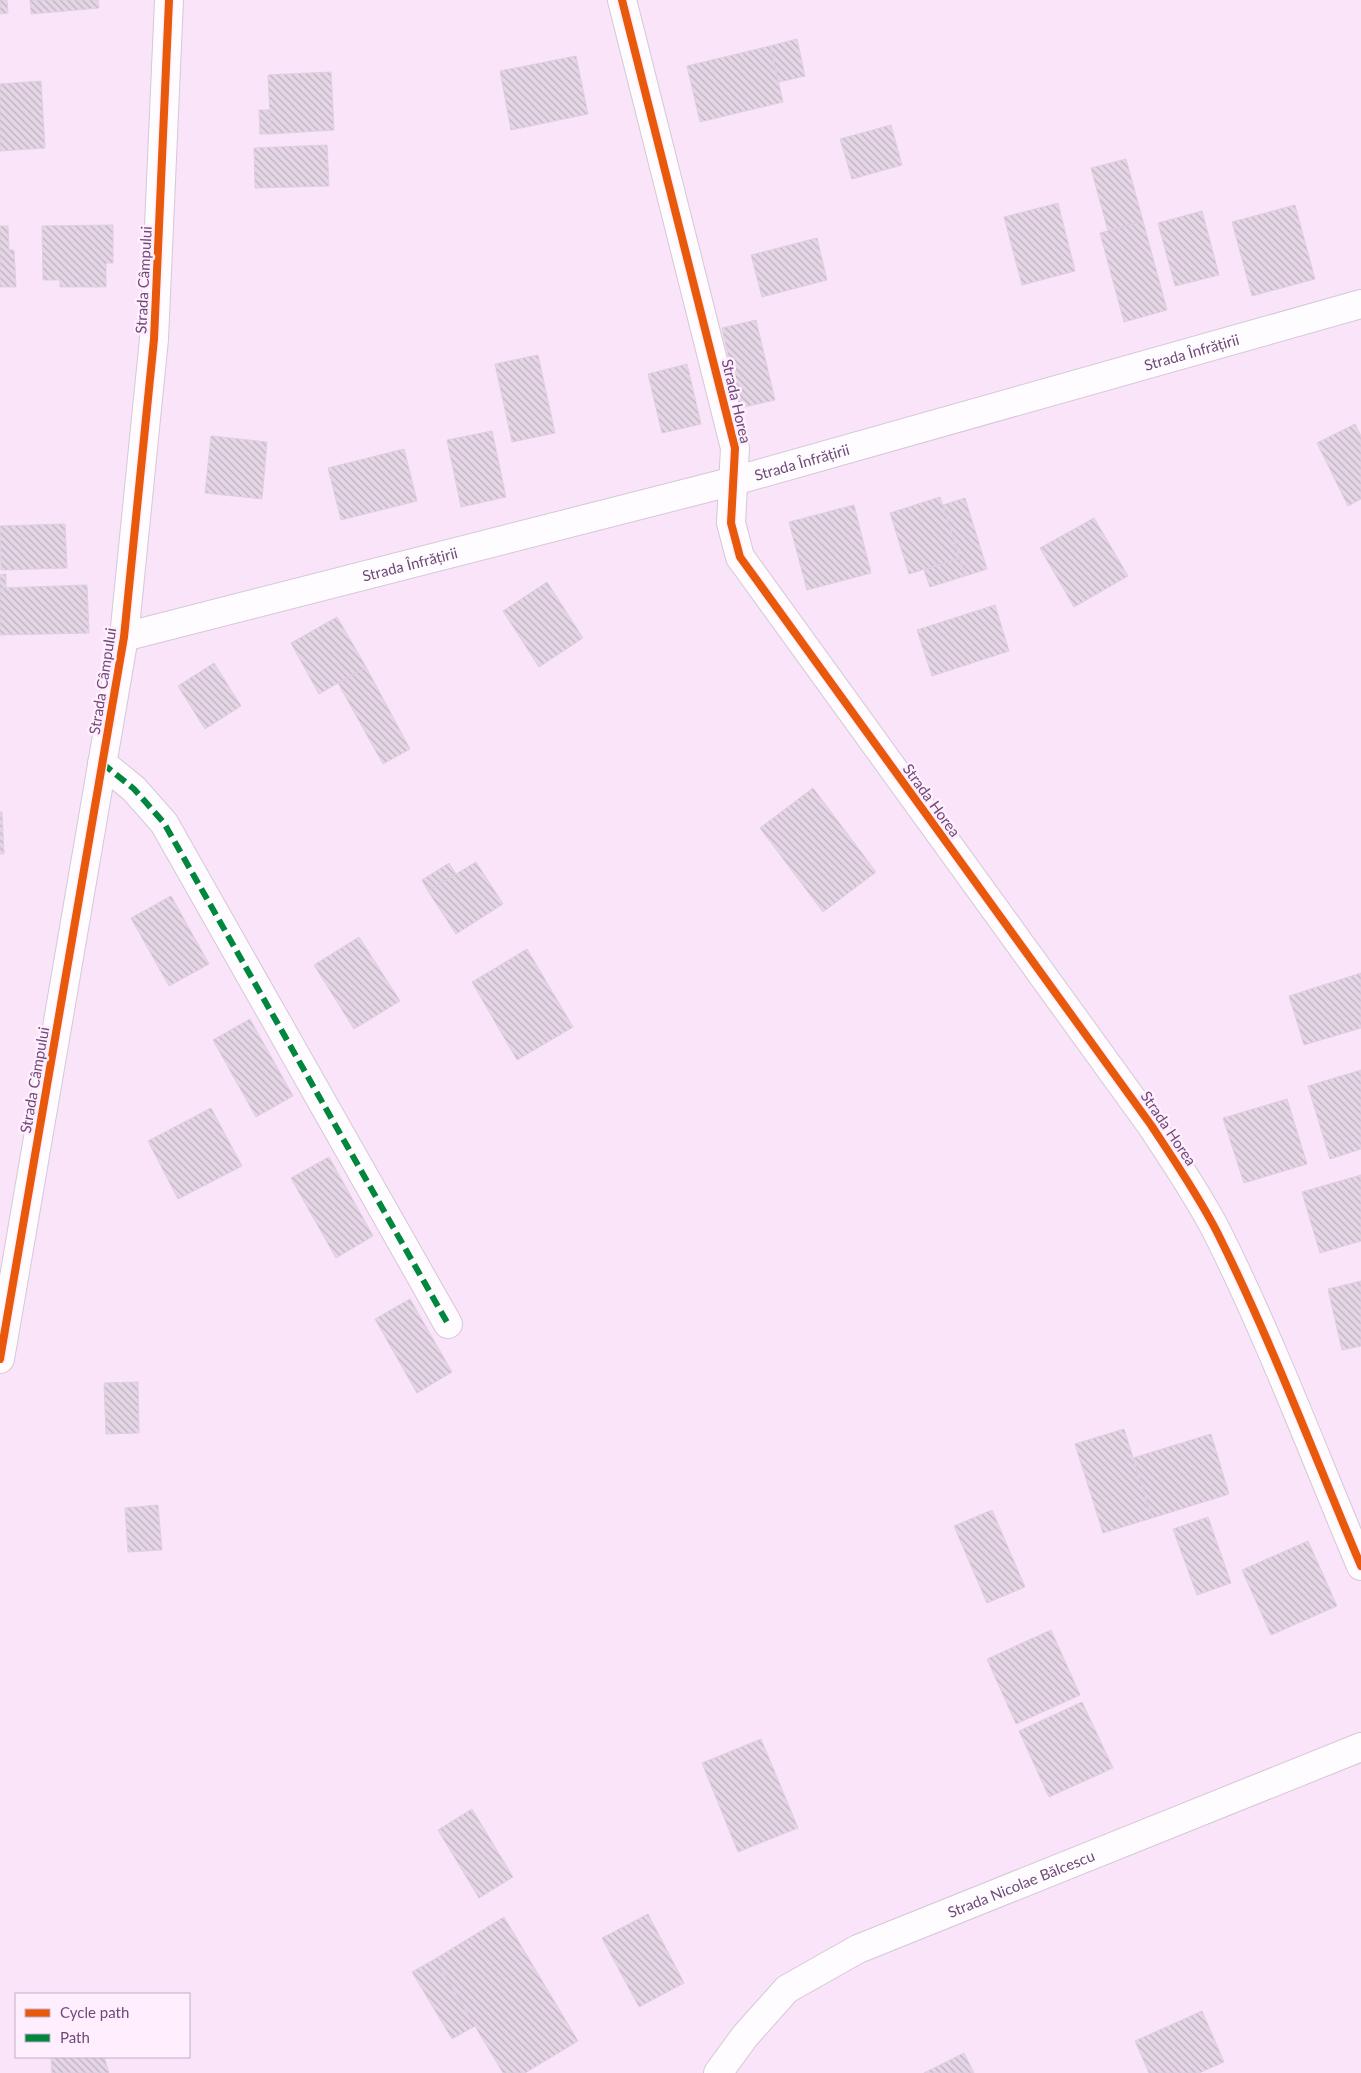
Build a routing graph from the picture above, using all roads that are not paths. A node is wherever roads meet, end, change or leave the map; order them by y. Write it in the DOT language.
graph roads {
  1 [pos="169,0"];
  2 [pos="622,0"];
  3 [pos="1361,304"];
  4 [pos="734,482"];
  5 [pos="124,637"];
  6 [pos="102,763"];
  7 [pos="448,1324"];
  8 [pos="0,1359"];
  9 [pos="1361,1566"];
  10 [pos="1361,1747"];
  11 [pos="718,2073"];
  1 -- 5 [label="street, Strada Câmpului"];
  2 -- 4 [label="street, Strada Horea"];
  3 -- 4 [label="street, Strada Înfrățirii"];
  4 -- 5 [label="street, Strada Înfrățirii"];
  4 -- 9 [label="street, Strada Horea"];
  5 -- 6 [label="street, Strada Câmpului"];
  6 -- 7 [label="street"];
  6 -- 8 [label="street, Strada Câmpului"];
  10 -- 11 [label="street, Strada Nicolae Bălcescu"];
}
